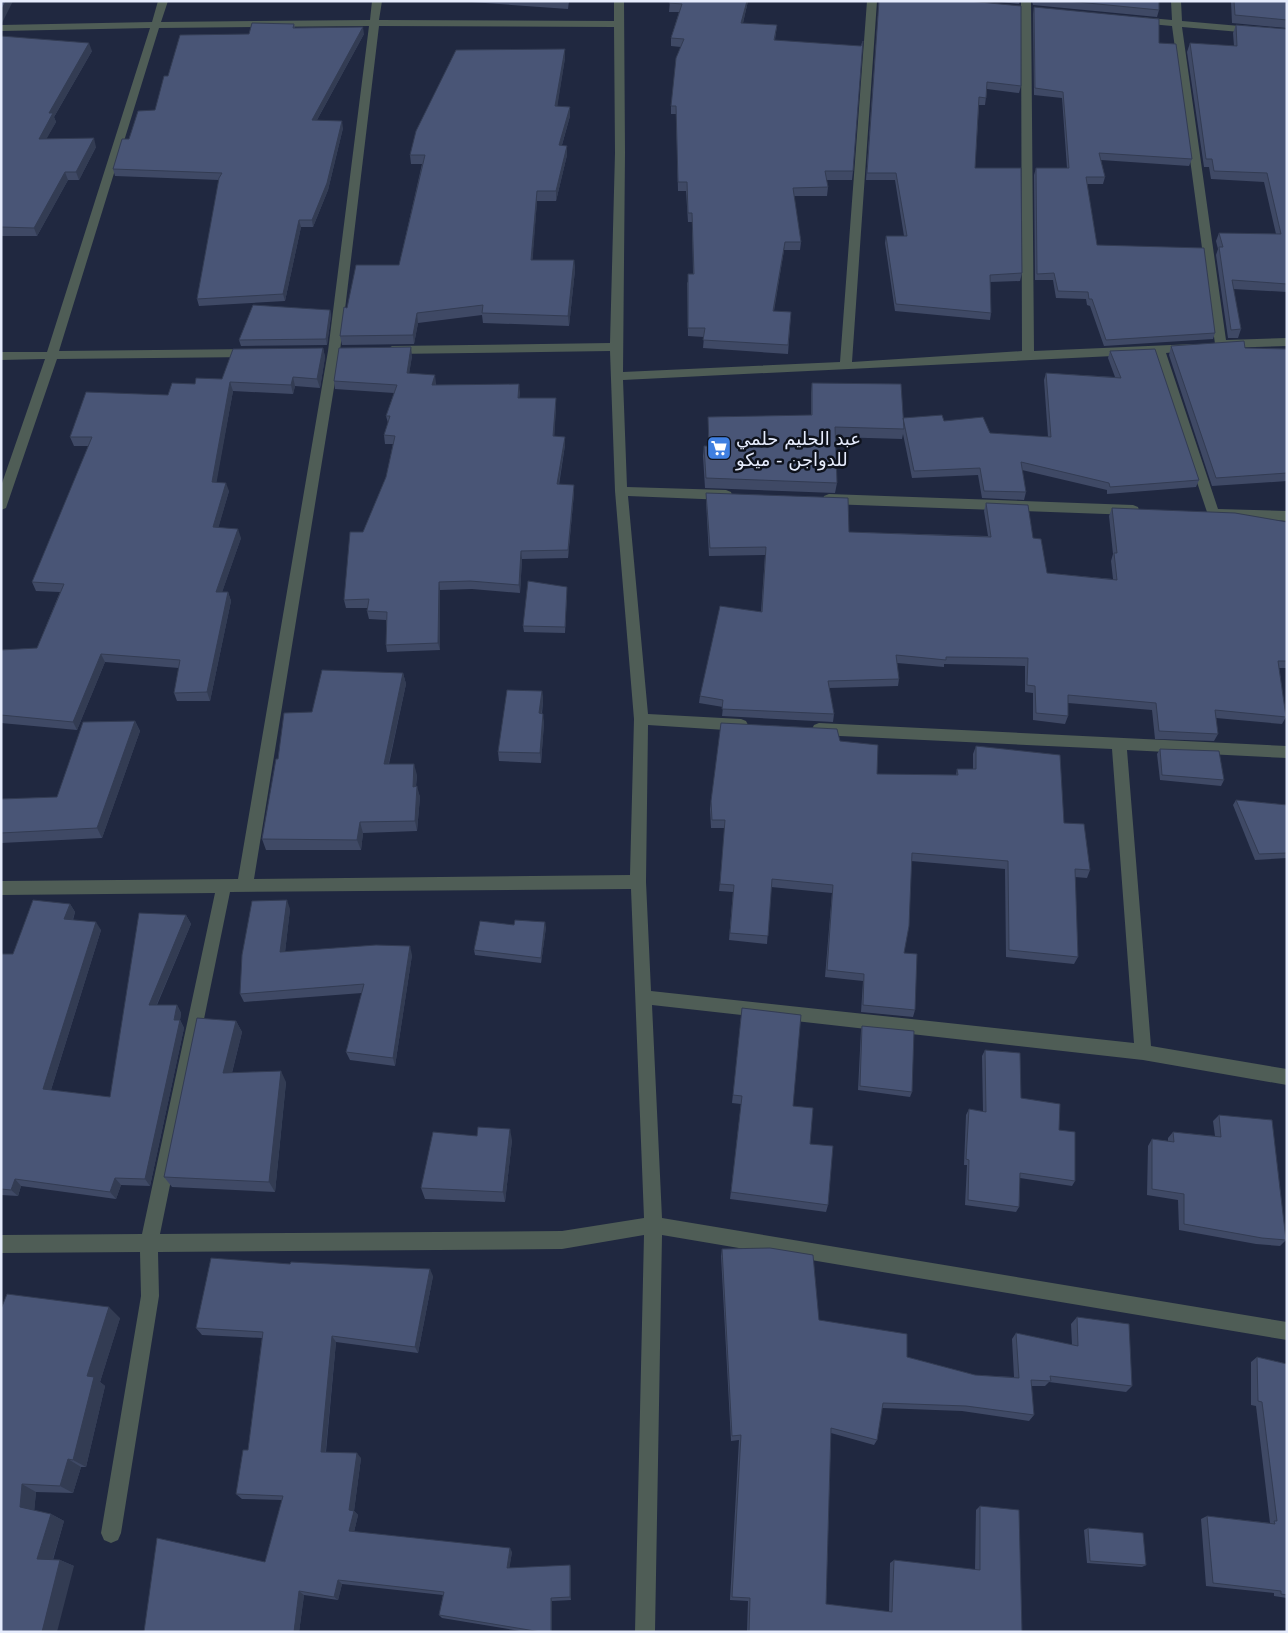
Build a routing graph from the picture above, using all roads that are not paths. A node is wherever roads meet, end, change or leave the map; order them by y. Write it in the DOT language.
graph roads {
  1 [pos="163,1"];
  2 [pos="377,1"];
  3 [pos="619,1"];
  4 [pos="872,1"];
  5 [pos="1176,1"];
  6 [pos="1026,8"];
  7 [pos="1130,19"];
  8 [pos="373,22"];
  9 [pos="156,24"];
  10 [pos="620,24"];
  11 [pos="1177,24"];
  12 [pos="1,28"];
  13 [pos="1287,33"];
  14 [pos="1287,342"];
  15 [pos="1212,345"];
  16 [pos="616,347"];
  17 [pos="383,350"];
  18 [pos="1159,350"];
  19 [pos="266,352"];
  20 [pos="1028,355"];
  21 [pos="1,356"];
  22 [pos="52,356"];
  23 [pos="846,366"];
  24 [pos="617,376"];
  25 [pos="621,491"];
  26 [pos="739,495"];
  27 [pos="818,498"];
  28 [pos="1,504"];
  29 [pos="1144,510"];
  30 [pos="1287,516"];
  31 [pos="641,719"];
  32 [pos="760,726"];
  33 [pos="800,728"];
  34 [pos="1119,745"];
  35 [pos="1287,752"];
  36 [pos="638,882"];
  37 [pos="224,886"];
  38 [pos="245,886"];
  39 [pos="1,888"];
  40 [pos="642,997"];
  41 [pos="1143,1052"];
  42 [pos="1287,1077"];
  43 [pos="653,1225"];
  44 [pos="149,1242"];
  45 [pos="1,1244"];
  46 [pos="1287,1331"];
  47 [pos="111,1533"];
  48 [pos="646,1632"];
  1 -- 9 [label="street"];
  2 -- 8 [label="street"];
  3 -- 10 [label="street"];
  4 -- 23 [label="street"];
  5 -- 11 [label="street"];
  6 -- 20 [label="street"];
  7 -- 11 [label="street"];
  8 -- 9 [label="street"];
  8 -- 10 [label="street"];
  8 -- 38 [label="street"];
  9 -- 12 [label="street"];
  9 -- 22 [label="street"];
  10 -- 16 [label="street"];
  11 -- 13 [label="street"];
  11 -- 15 [label="street"];
  14 -- 15 [label="street"];
  15 -- 18 [label="street"];
  16 -- 17 [label="street"];
  16 -- 24 [label="street"];
  18 -- 20 [label="street"];
  18 -- 30 [label="street"];
  19 -- 22 [label="street"];
  20 -- 23 [label="street"];
  21 -- 22 [label="street"];
  22 -- 28 [label="street"];
  23 -- 24 [label="street"];
  24 -- 25 [label="street"];
  25 -- 26 [label="street"];
  25 -- 31 [label="street"];
  27 -- 29 [label="street"];
  31 -- 32 [label="street"];
  31 -- 36 [label="street"];
  33 -- 34 [label="street"];
  34 -- 35 [label="street"];
  34 -- 41 [label="street"];
  36 -- 38 [label="street"];
  36 -- 40 [label="street"];
  37 -- 38 [label="street"];
  37 -- 39 [label="street"];
  37 -- 44 [label="street"];
  40 -- 41 [label="street"];
  40 -- 43 [label="street"];
  41 -- 42 [label="street"];
  43 -- 44 [label="street"];
  43 -- 46 [label="street"];
  43 -- 48 [label="street"];
  44 -- 45 [label="street"];
  44 -- 47 [label="street"];
}
